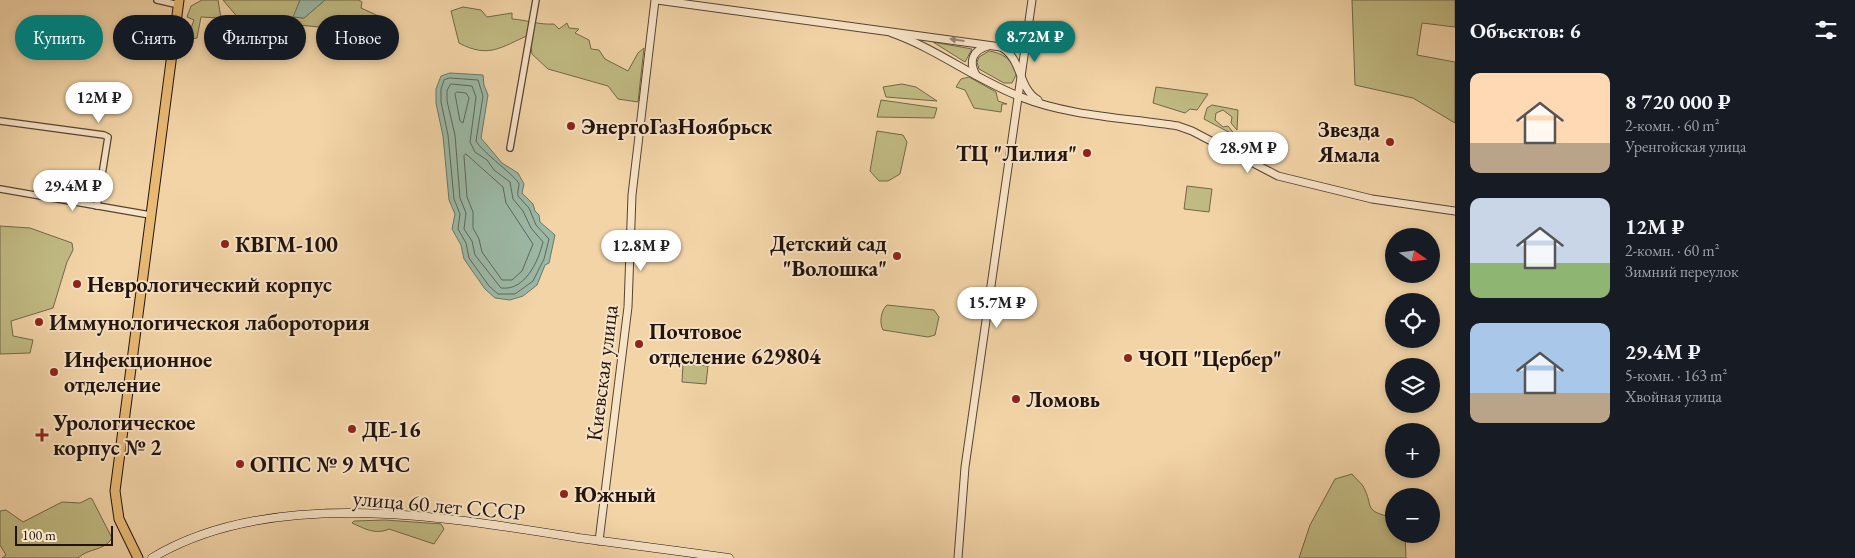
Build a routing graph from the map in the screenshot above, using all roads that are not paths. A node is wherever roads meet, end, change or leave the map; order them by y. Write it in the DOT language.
graph roads {
  1 [pos="157,0"];
  2 [pos="536,0"];
  3 [pos="656,0"];
  4 [pos="1032,0"];
  5 [pos="179,3"];
  6 [pos="1028,29"];
  7 [pos="892,32"];
  8 [pos="999,46"];
  9 [pos="976,75"];
  10 [pos="1022,78"];
  11 [pos="998,86"];
  12 [pos="1019,97"];
  13 [pos="1048,106"];
  14 [pos="0,121"];
  15 [pos="510,148"];
  16 [pos="0,190"];
  17 [pos="97,206"];
  18 [pos="1455,211"];
  19 [pos="150,215"];
  20 [pos="599,540"];
  21 [pos="138,558"];
  22 [pos="152,558"];
  23 [pos="729,558"];
  24 [pos="958,558"];
  1 -- 5 [label="street"];
  2 -- 15 [label="street"];
  3 -- 7 [label="street"];
  3 -- 20 [label="street, Киевская улица"];
  4 -- 6 [label="street"];
  5 -- 19 [label="main road"];
  6 -- 8 [label="street"];
  6 -- 10 [label="street"];
  8 -- 7 [label="street, one-way"];
  7 -- 9 [label="street"];
  8 -- 9 [label="street"];
  8 -- 10 [label="street"];
  9 -- 11 [label="street"];
  10 -- 11 [label="street"];
  10 -- 12 [label="street"];
  10 -- 13 [label="street"];
  11 -- 12 [label="street"];
  12 -- 13 [label="street"];
  12 -- 24 [label="street"];
  13 -- 18 [label="street"];
  14 -- 17 [label="street"];
  16 -- 17 [label="street"];
  17 -- 19 [label="street"];
  19 -- 21 [label="main road"];
  20 -- 22 [label="main road, улица 60 лет СССР"];
  20 -- 23 [label="main road, улица 60 лет СССР"];
}
